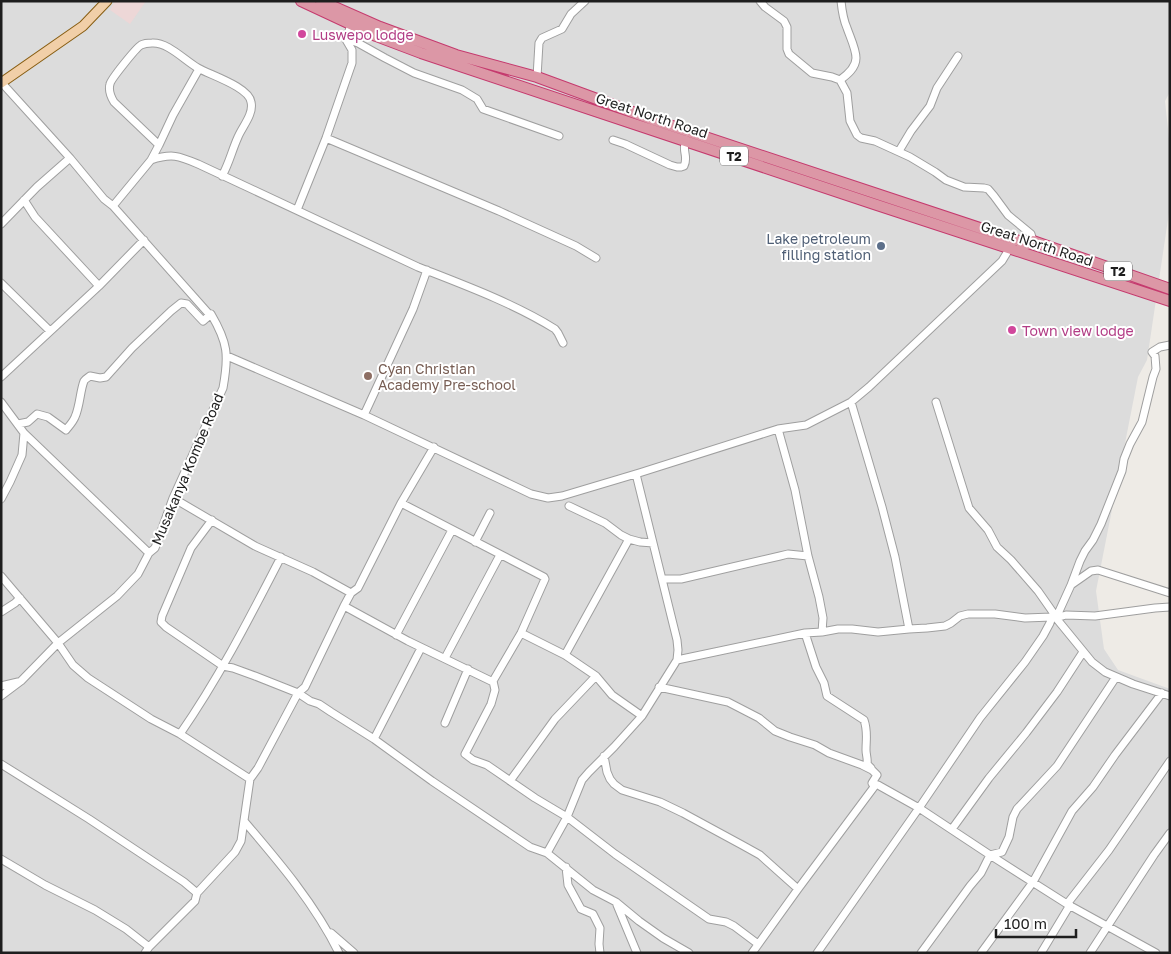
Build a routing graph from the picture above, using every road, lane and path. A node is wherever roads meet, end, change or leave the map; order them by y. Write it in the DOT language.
graph roads {
  1 [pos="107,1"];
  2 [pos="301,1"];
  3 [pos="321,1"];
  4 [pos="585,1"];
  5 [pos="760,1"];
  6 [pos="841,1"];
  7 [pos="351,24"];
  8 [pos="345,38"];
  9 [pos="958,56"];
  10 [pos="198,69"];
  11 [pos="537,78"];
  12 [pos="840,80"];
  13 [pos="1,83"];
  14 [pos="559,136"];
  15 [pos="326,138"];
  16 [pos="613,140"];
  17 [pos="686,140"];
  18 [pos="159,145"];
  19 [pos="899,151"];
  20 [pos="70,158"];
  21 [pos="151,160"];
  22 [pos="222,176"];
  23 [pos="24,200"];
  24 [pos="113,206"];
  25 [pos="297,210"];
  26 [pos="1,224"];
  27 [pos="144,240"];
  28 [pos="1032,242"];
  29 [pos="1012,243"];
  30 [pos="596,258"];
  31 [pos="427,270"];
  32 [pos="1,283"];
  33 [pos="99,286"];
  34 [pos="1170,289"];
  35 [pos="1170,301"];
  36 [pos="211,314"];
  37 [pos="50,331"];
  38 [pos="562,343"];
  39 [pos="1170,345"];
  40 [pos="227,356"];
  41 [pos="1,377"];
  42 [pos="1,402"];
  43 [pos="851,402"];
  44 [pos="936,402"];
  45 [pos="364,415"];
  46 [pos="18,424"];
  47 [pos="778,429"];
  48 [pos="24,433"];
  49 [pos="434,447"];
  50 [pos="636,474"];
  51 [pos="173,498"];
  52 [pos="1,499"];
  53 [pos="401,503"];
  54 [pos="569,506"];
  55 [pos="490,513"];
  56 [pos="212,520"];
  57 [pos="452,530"];
  58 [pos="629,539"];
  59 [pos="474,542"];
  60 [pos="654,543"];
  61 [pos="149,553"];
  62 [pos="500,555"];
  63 [pos="808,556"];
  64 [pos="281,557"];
  65 [pos="1,576"];
  66 [pos="662,579"];
  67 [pos="1071,585"];
  68 [pos="351,593"];
  69 [pos="1170,593"];
  70 [pos="20,598"];
  71 [pos="344,606"];
  72 [pos="1170,608"];
  73 [pos="1,612"];
  74 [pos="1054,617"];
  75 [pos="909,629"];
  76 [pos="822,632"];
  77 [pos="521,633"];
  78 [pos="805,633"];
  79 [pos="396,635"];
  80 [pos="58,643"];
  81 [pos="421,648"];
  82 [pos="1083,652"];
  83 [pos="565,655"];
  84 [pos="445,658"];
  85 [pos="677,660"];
  86 [pos="223,666"];
  87 [pos="468,669"];
  88 [pos="596,676"];
  89 [pos="1116,677"];
  90 [pos="21,681"];
  91 [pos="493,681"];
  92 [pos="1,686"];
  93 [pos="659,687"];
  94 [pos="298,693"];
  95 [pos="1162,694"];
  96 [pos="1,696"];
  97 [pos="1170,696"];
  98 [pos="642,716"];
  99 [pos="446,723"];
  100 [pos="180,734"];
  101 [pos="374,739"];
  102 [pos="604,756"];
  103 [pos="1170,761"];
  104 [pos="1,764"];
  105 [pos="877,775"];
  106 [pos="250,779"];
  107 [pos="510,781"];
  108 [pos="872,784"];
  109 [pos="919,808"];
  110 [pos="567,816"];
  111 [pos="244,821"];
  112 [pos="952,829"];
  113 [pos="1170,833"];
  114 [pos="547,853"];
  115 [pos="990,855"];
  116 [pos="1,859"];
  117 [pos="566,867"];
  118 [pos="1033,882"];
  119 [pos="798,889"];
  120 [pos="197,893"];
  121 [pos="616,902"];
  122 [pos="1069,905"];
  123 [pos="1108,926"];
  124 [pos="329,932"];
  125 [pos="758,944"];
  126 [pos="147,950"];
  127 [pos="688,952"];
  128 [pos="1152,952"];
  129 [pos="339,953"];
  130 [pos="354,953"];
  131 [pos="600,953"];
  132 [pos="637,953"];
  133 [pos="752,953"];
  134 [pos="817,953"];
  135 [pos="921,953"];
  136 [pos="981,953"];
  137 [pos="1041,953"];
  138 [pos="1090,953"];
  1 -- 13 [label="main road"];
  2 -- 7 [label="highway, Great North Road / T2"];
  3 -- 11 [label="highway, Great North Road / T2"];
  4 -- 11 [label="street"];
  5 -- 12 [label="street"];
  6 -- 12 [label="street"];
  7 -- 8 [label="street"];
  7 -- 17 [label="highway, Great North Road / T2"];
  8 -- 14 [label="street"];
  8 -- 15 [label="street"];
  9 -- 19 [label="street"];
  10 -- 18 [label="street"];
  10 -- 18 [label="street"];
  10 -- 22 [label="street"];
  11 -- 29 [label="highway, Great North Road / T2"];
  12 -- 19 [label="street"];
  13 -- 20 [label="street"];
  15 -- 25 [label="street"];
  15 -- 30 [label="street"];
  16 -- 17 [label="street"];
  17 -- 29 [label="highway, Great North Road / T2"];
  18 -- 21 [label="street"];
  19 -- 28 [label="street"];
  20 -- 23 [label="street"];
  20 -- 24 [label="street"];
  21 -- 22 [label="street"];
  21 -- 24 [label="street"];
  22 -- 25 [label="street"];
  23 -- 26 [label="street"];
  23 -- 33 [label="street"];
  24 -- 27 [label="street"];
  25 -- 31 [label="street"];
  27 -- 33 [label="street"];
  27 -- 36 [label="street"];
  28 -- 29 [label="highway, Great North Road / T2"];
  28 -- 34 [label="highway, Great North Road / T2"];
  29 -- 35 [label="highway, Great North Road / T2"];
  29 -- 43 [label="street"];
  31 -- 38 [label="street"];
  31 -- 45 [label="street"];
  32 -- 37 [label="street"];
  33 -- 37 [label="street"];
  36 -- 40 [label="street"];
  36 -- 46 [label="street"];
  37 -- 41 [label="street"];
  39 -- 67 [label="street"];
  40 -- 45 [label="street"];
  40 -- 51 [label="street, Musakanya Kombe Road"];
  42 -- 46 [label="street"];
  43 -- 47 [label="street"];
  43 -- 75 [label="street"];
  44 -- 74 [label="street"];
  45 -- 49 [label="street"];
  46 -- 48 [label="street"];
  47 -- 50 [label="street"];
  47 -- 63 [label="street"];
  48 -- 52 [label="street"];
  48 -- 61 [label="street"];
  49 -- 50 [label="street"];
  49 -- 53 [label="street"];
  50 -- 60 [label="street"];
  51 -- 56 [label="street"];
  51 -- 61 [label="street, Musakanya Kombe Road"];
  53 -- 57 [label="street"];
  53 -- 68 [label="street"];
  54 -- 58 [label="street"];
  55 -- 59 [label="street"];
  56 -- 64 [label="street"];
  56 -- 86 [label="street"];
  57 -- 59 [label="street"];
  57 -- 79 [label="street"];
  58 -- 60 [label="street"];
  58 -- 83 [label="street"];
  59 -- 62 [label="street"];
  60 -- 66 [label="street"];
  61 -- 80 [label="street, Musakanya Kombe Road"];
  62 -- 77 [label="street"];
  62 -- 84 [label="street"];
  63 -- 66 [label="street"];
  63 -- 76 [label="street"];
  64 -- 68 [label="street"];
  64 -- 86 [label="street"];
  65 -- 70 [label="street"];
  66 -- 85 [label="street"];
  67 -- 69 [label="street"];
  67 -- 74 [label="street"];
  68 -- 71 [label="street"];
  70 -- 73 [label="street"];
  70 -- 80 [label="street"];
  71 -- 79 [label="street"];
  71 -- 94 [label="street"];
  72 -- 74 [label="street"];
  74 -- 75 [label="street"];
  74 -- 82 [label="street"];
  74 -- 109 [label="street"];
  75 -- 76 [label="street"];
  76 -- 78 [label="street"];
  77 -- 83 [label="street"];
  77 -- 91 [label="street"];
  78 -- 85 [label="street"];
  78 -- 105 [label="street"];
  79 -- 81 [label="street"];
  80 -- 90 [label="street, Musakanya Kombe Road"];
  80 -- 100 [label="street"];
  81 -- 84 [label="street"];
  81 -- 101 [label="street"];
  82 -- 89 [label="street"];
  82 -- 112 [label="street"];
  83 -- 88 [label="street"];
  84 -- 87 [label="street"];
  85 -- 93 [label="street"];
  86 -- 94 [label="street"];
  86 -- 100 [label="street"];
  87 -- 91 [label="street"];
  87 -- 99 [label="street"];
  88 -- 98 [label="street"];
  88 -- 107 [label="street"];
  89 -- 95 [label="street"];
  89 -- 115 [label="street"];
  90 -- 92 [label="street"];
  90 -- 96 [label="street, Musakanya Kombe Road"];
  91 -- 107 [label="street"];
  93 -- 98 [label="street"];
  93 -- 105 [label="street"];
  94 -- 101 [label="street"];
  94 -- 106 [label="street"];
  95 -- 97 [label="street"];
  95 -- 118 [label="street"];
  98 -- 102 [label="street"];
  100 -- 106 [label="street"];
  101 -- 114 [label="street"];
  102 -- 110 [label="street"];
  102 -- 119 [label="street"];
  103 -- 122 [label="street"];
  104 -- 120 [label="street"];
  105 -- 108 [label="street"];
  106 -- 111 [label="street"];
  107 -- 110 [label="street"];
  108 -- 109 [label="street"];
  108 -- 119 [label="street"];
  109 -- 112 [label="street"];
  109 -- 134 [label="street"];
  110 -- 114 [label="street"];
  110 -- 125 [label="street"];
  111 -- 120 [label="street"];
  111 -- 124 [label="street"];
  112 -- 115 [label="street"];
  113 -- 123 [label="street"];
  114 -- 117 [label="street"];
  115 -- 118 [label="street"];
  115 -- 135 [label="street"];
  116 -- 126 [label="street"];
  117 -- 121 [label="street"];
  117 -- 131 [label="street"];
  118 -- 122 [label="street"];
  118 -- 136 [label="street"];
  119 -- 125 [label="street"];
  120 -- 126 [label="street"];
  121 -- 127 [label="street"];
  121 -- 132 [label="street"];
  122 -- 123 [label="street"];
  122 -- 137 [label="street"];
  123 -- 128 [label="street"];
  123 -- 138 [label="street"];
  124 -- 129 [label="street"];
  124 -- 130 [label="street"];
  125 -- 133 [label="street"];
}
